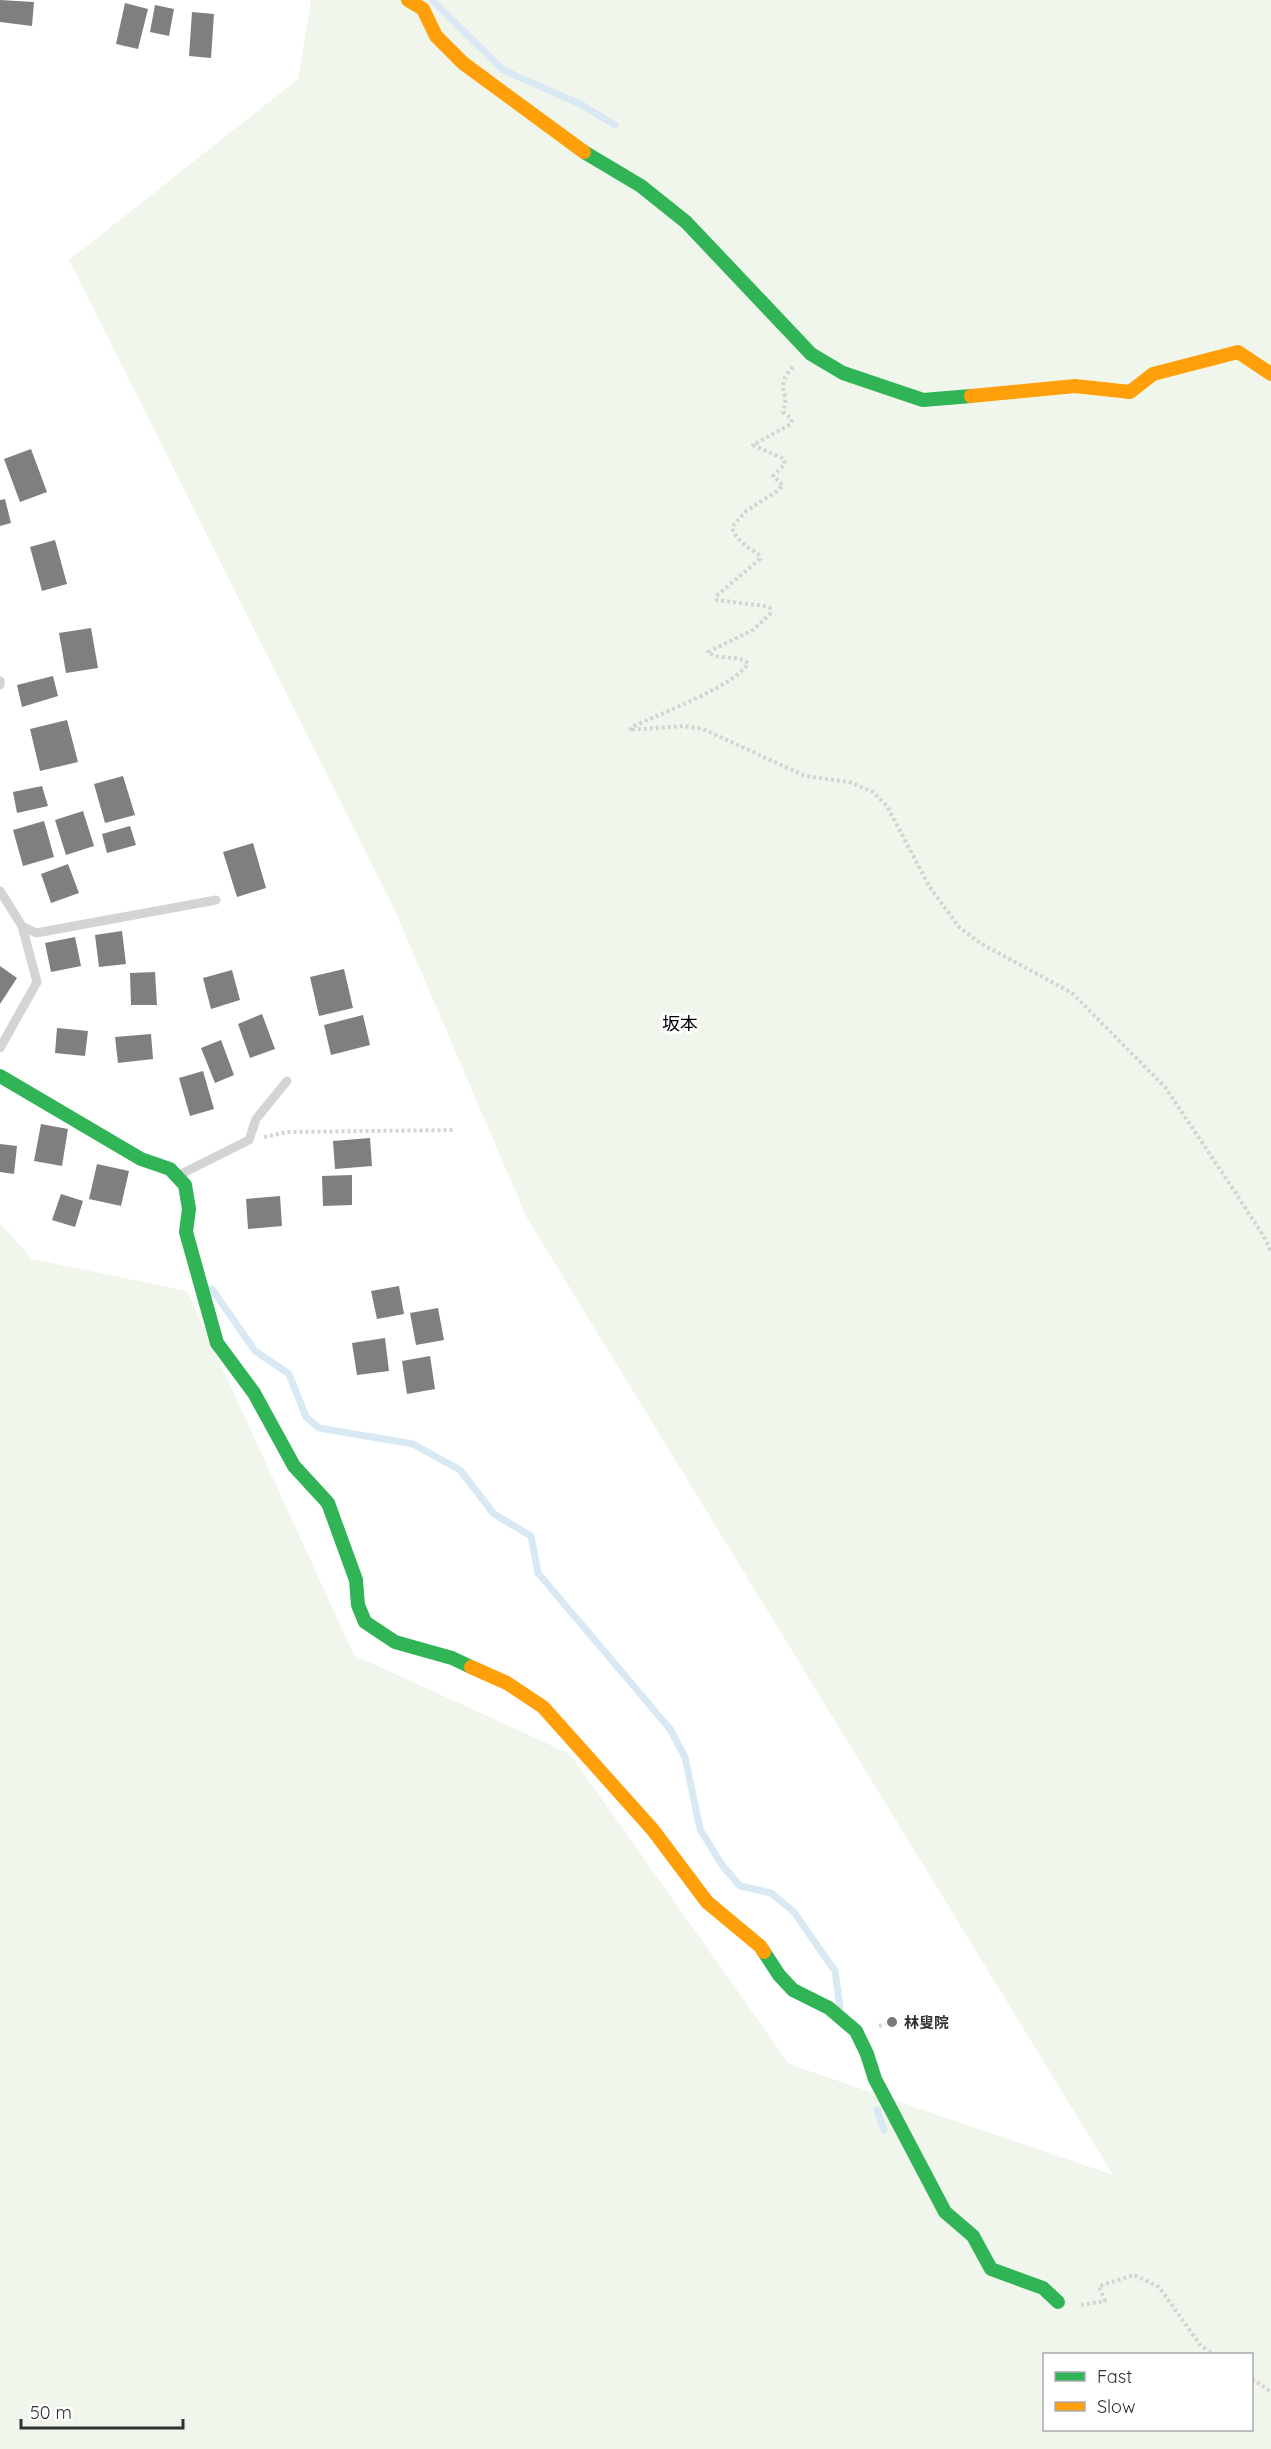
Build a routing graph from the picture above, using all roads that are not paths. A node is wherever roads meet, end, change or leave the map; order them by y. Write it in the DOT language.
graph roads {
  1 [pos="408,0"];
  2 [pos="1271,374"];
  3 [pos="0,891"];
  4 [pos="216,900"];
  5 [pos="22,926"];
  6 [pos="0,1048"];
  7 [pos="0,1076"];
  8 [pos="286,1081"];
  9 [pos="177,1176"];
  10 [pos="1058,2302"];
  1 -- 2 [label="street"];
  3 -- 5 [label="lane"];
  4 -- 5 [label="lane"];
  5 -- 6 [label="lane"];
  7 -- 9 [label="street"];
  8 -- 9 [label="lane"];
  9 -- 10 [label="street"];
}
